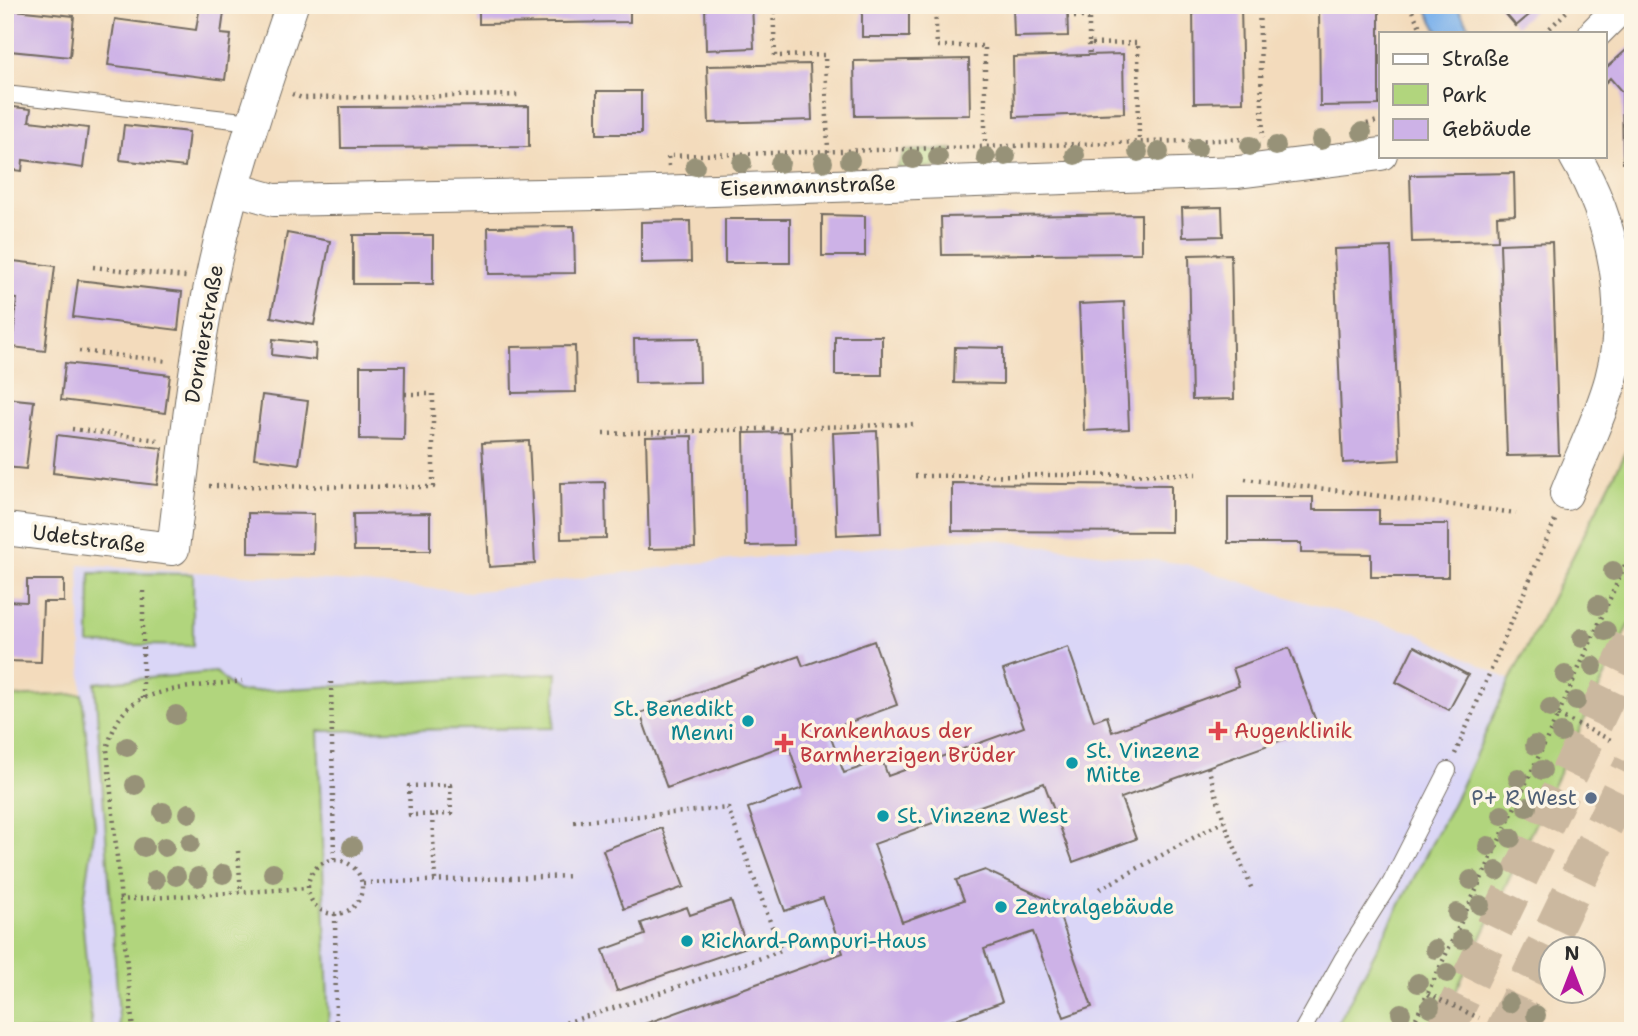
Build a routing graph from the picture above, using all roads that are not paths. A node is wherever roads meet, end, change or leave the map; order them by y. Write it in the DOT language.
graph roads {
  1 [pos="292,5"];
  2 [pos="1623,5"];
  3 [pos="1596,32"];
  4 [pos="5,94"];
  5 [pos="252,122"];
  6 [pos="1379,155"];
  7 [pos="1576,158"];
  8 [pos="235,188"];
  9 [pos="1566,494"];
  10 [pos="5,529"];
  11 [pos="173,549"];
  12 [pos="1448,770"];
  13 [pos="1302,1031"];
  1 -- 5 [label="street, Dornierstraße"];
  2 -- 3 [label="street"];
  4 -- 5 [label="lane"];
  5 -- 8 [label="street, Dornierstraße"];
  6 -- 8 [label="street, Eisenmannstraße"];
  7 -- 9 [label="street"];
  8 -- 11 [label="street, Dornierstraße"];
  10 -- 11 [label="street, Udetstraße"];
  12 -- 13 [label="lane"];
}
